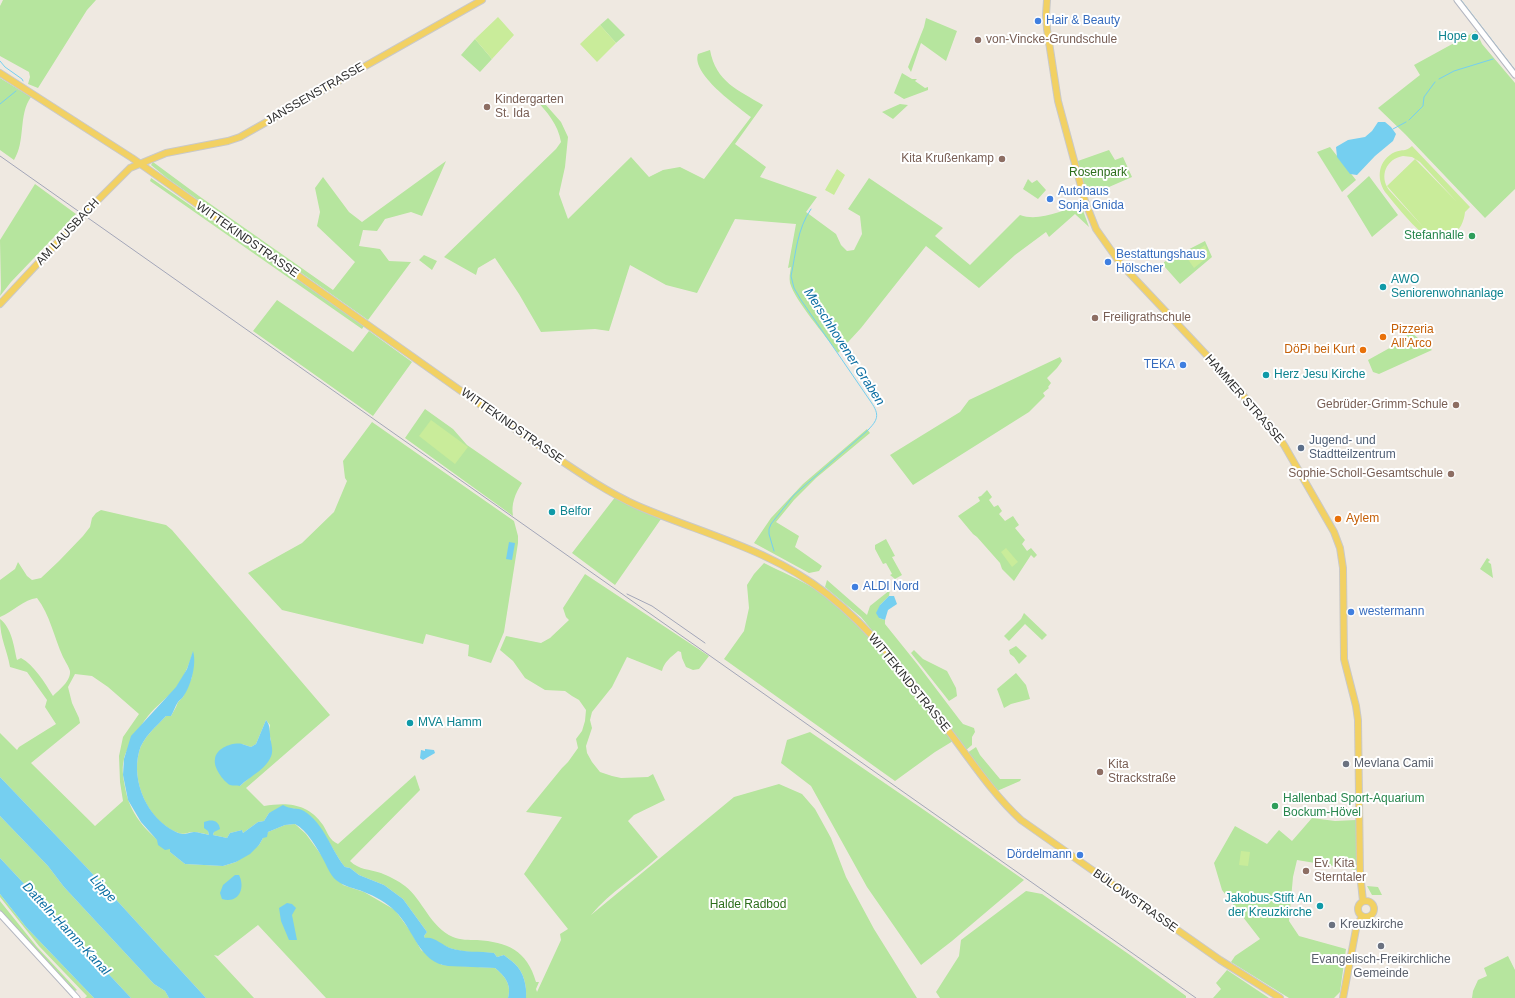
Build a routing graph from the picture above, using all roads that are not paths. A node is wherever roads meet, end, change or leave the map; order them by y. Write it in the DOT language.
graph roads {
  1 [pos="482,0"];
  2 [pos="1047,0"];
  3 [pos="1457,0"];
  4 [pos="0,73"];
  5 [pos="1515,74"];
  6 [pos="139,163"];
  7 [pos="0,304"];
  8 [pos="996,795"];
  9 [pos="1363,901"];
  10 [pos="0,914"];
  11 [pos="1362,916"];
  12 [pos="78,998"];
  13 [pos="1280,998"];
  14 [pos="1343,998"];
  1 -- 6 [label="main road, JANSSENSTRASSE"];
  2 -- 9 [label="main road, HAMMER STRASSE"];
  3 -- 5 [label="street"];
  4 -- 6 [label="main road, WITTEKINDSTRASSE"];
  6 -- 7 [label="main road, AM LAUSBACH"];
  6 -- 8 [label="main road, WITTEKINDSTRASSE"];
  8 -- 13 [label="main road, BÜLOWSTRASSE"];
  9 -- 11 [label="main road"];
  9 -- 11 [label="main road"];
  10 -- 12 [label="street"];
  11 -- 14 [label="main road"];
}
